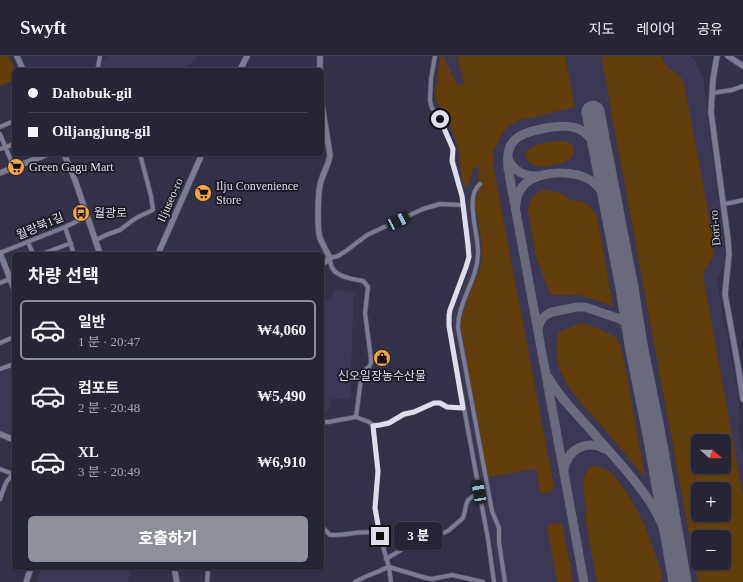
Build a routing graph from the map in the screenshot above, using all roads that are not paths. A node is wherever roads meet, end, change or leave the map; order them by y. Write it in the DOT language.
graph roads {
  1 [pos="17,56"];
  2 [pos="100,56"];
  3 [pos="247,56"];
  4 [pos="320,56"];
  5 [pos="435,56"];
  6 [pos="717,56"];
  7 [pos="728,56"];
  8 [pos="743,66"];
  9 [pos="22,68"];
  10 [pos="98,68"];
  11 [pos="241,68"];
  12 [pos="320,68"];
  13 [pos="743,86"];
  14 [pos="712,93"];
  15 [pos="324,118"];
  16 [pos="12,122"];
  17 [pos="0,127"];
  18 [pos="0,134"];
  19 [pos="12,145"];
  20 [pos="6,147"];
  21 [pos="0,149"];
  22 [pos="43,156"];
  23 [pos="65,156"];
  24 [pos="141,156"];
  25 [pos="201,156"];
  26 [pos="14,168"];
  27 [pos="0,173"];
  28 [pos="480,184"];
  29 [pos="743,200"];
  30 [pos="724,204"];
  31 [pos="463,205"];
  32 [pos="88,216"];
  33 [pos="65,226"];
  34 [pos="96,240"];
  35 [pos="28,242"];
  36 [pos="71,243"];
  37 [pos="33,252"];
  38 [pos="47,252"];
  39 [pos="73,252"];
  40 [pos="99,252"];
  41 [pos="159,252"];
  42 [pos="0,253"];
  43 [pos="330,258"];
  44 [pos="324,262"];
  45 [pos="12,279"];
  46 [pos="0,283"];
  47 [pos="12,338"];
  48 [pos="0,343"];
  49 [pos="740,364"];
  50 [pos="12,365"];
  51 [pos="0,369"];
  52 [pos="743,399"];
  53 [pos="463,408"];
  54 [pos="356,417"];
  55 [pos="324,422"];
  56 [pos="373,426"];
  57 [pos="0,434"];
  58 [pos="12,439"];
  59 [pos="0,469"];
  60 [pos="12,473"];
  61 [pos="12,476"];
  62 [pos="479,492"];
  63 [pos="0,499"];
  64 [pos="324,529"];
  65 [pos="380,536"];
  66 [pos="386,559"];
  67 [pos="389,567"];
  68 [pos="30,570"];
  69 [pos="174,570"];
  70 [pos="208,570"];
  71 [pos="26,582"];
  72 [pos="177,582"];
  73 [pos="207,582"];
  74 [pos="355,582"];
  75 [pos="390,582"];
  76 [pos="483,582"];
  77 [pos="494,582"];
  78 [pos="505,582"];
  1 -- 9 [label="street"];
  2 -- 10 [label="street"];
  3 -- 11 [label="street"];
  4 -- 12 [label="street"];
  5 -- 31 [label="street"];
  6 -- 14 [label="street, Dori-ro"];
  7 -- 8 [label="street"];
  13 -- 14 [label="street"];
  14 -- 30 [label="street, Dori-ro"];
  15 -- 43 [label="street"];
  16 -- 17 [label="street"];
  18 -- 20 [label="street"];
  19 -- 20 [label="street"];
  20 -- 21 [label="street"];
  20 -- 26 [label="street"];
  22 -- 26 [label="street"];
  23 -- 32 [label="street"];
  24 -- 34 [label="street"];
  25 -- 41 [label="street, Iljuseo-ro"];
  26 -- 27 [label="street"];
  28 -- 78 [label="street"];
  29 -- 30 [label="street"];
  30 -- 49 [label="street, Dori-ro"];
  31 -- 43 [label="street"];
  31 -- 53 [label="street"];
  32 -- 33 [label="street, 월랑북1길"];
  32 -- 34 [label="street"];
  33 -- 35 [label="street, 월랑북1길"];
  33 -- 36 [label="street"];
  34 -- 40 [label="street"];
  35 -- 37 [label="street"];
  35 -- 42 [label="street, 월랑북1길"];
  36 -- 38 [label="street"];
  36 -- 39 [label="street"];
  42 -- 45 [label="street"];
  43 -- 44 [label="street"];
  43 -- 54 [label="street"];
  45 -- 46 [label="street"];
  47 -- 48 [label="street"];
  49 -- 52 [label="street, Dori-ro"];
  50 -- 51 [label="street"];
  53 -- 56 [label="street"];
  53 -- 62 [label="street"];
  54 -- 55 [label="street"];
  54 -- 56 [label="street"];
  56 -- 65 [label="street"];
  57 -- 58 [label="street"];
  59 -- 60 [label="street"];
  61 -- 63 [label="street"];
  62 -- 66 [label="street"];
  62 -- 77 [label="street"];
  64 -- 65 [label="street"];
  65 -- 66 [label="street"];
  66 -- 67 [label="street"];
  67 -- 74 [label="street"];
  67 -- 75 [label="street"];
  67 -- 76 [label="street"];
  68 -- 71 [label="street"];
  69 -- 72 [label="street"];
  70 -- 73 [label="street"];
}
